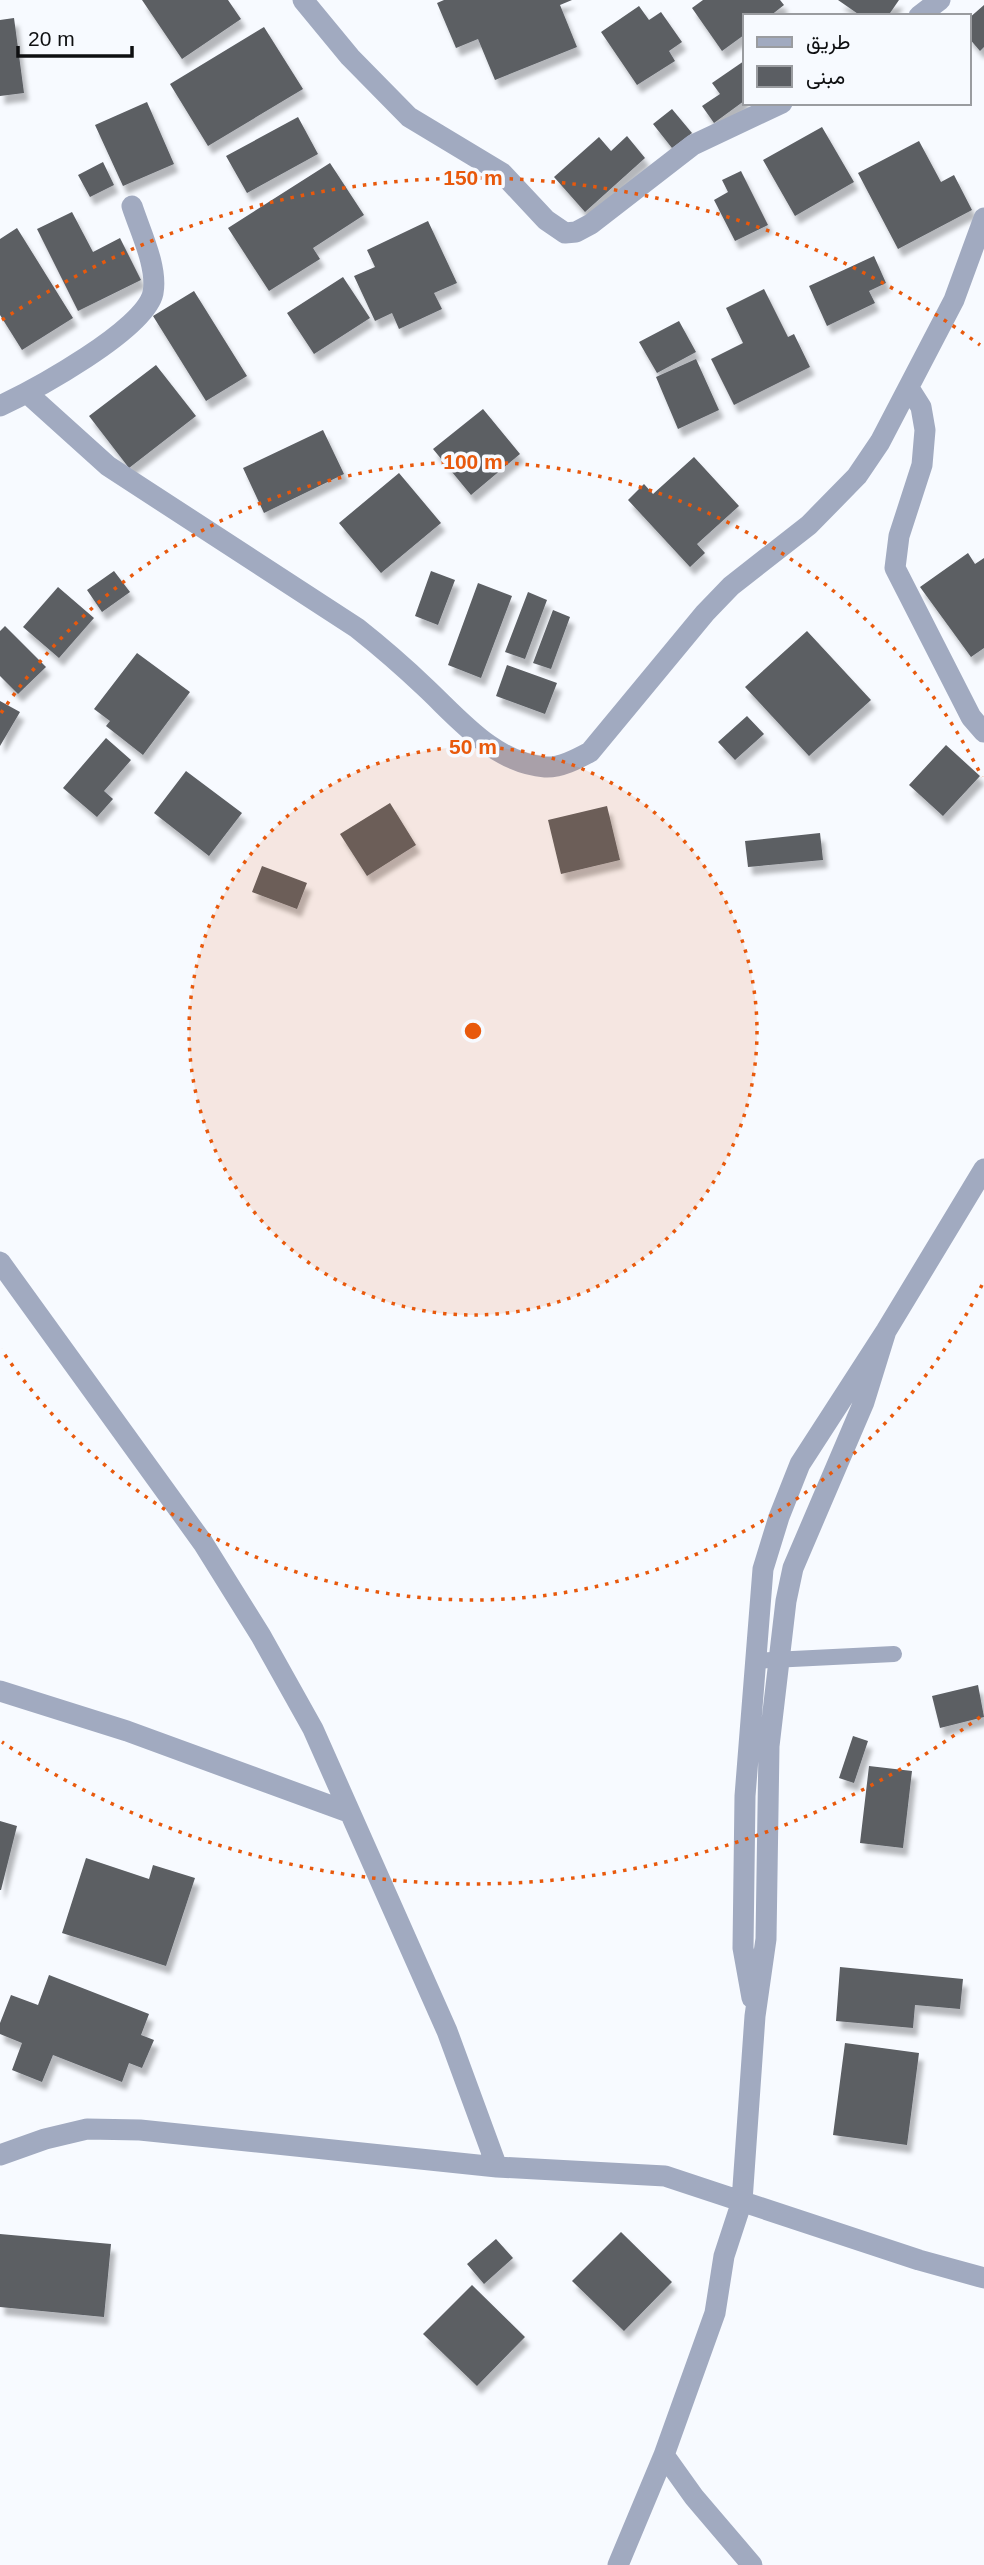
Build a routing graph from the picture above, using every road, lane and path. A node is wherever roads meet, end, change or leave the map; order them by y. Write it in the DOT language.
graph roads {
  1 [pos="303,0"];
  2 [pos="940,0"];
  3 [pos="922,14"];
  4 [pos="778,105"];
  5 [pos="132,206"];
  6 [pos="984,218"];
  7 [pos="909,388"];
  8 [pos="27,393"];
  9 [pos="0,406"];
  10 [pos="984,732"];
  11 [pos="984,1168"];
  12 [pos="0,1262"];
  13 [pos="886,1331"];
  14 [pos="894,1654"];
  15 [pos="754,1661"];
  16 [pos="776,1661"];
  17 [pos="0,1691"];
  18 [pos="348,1812"];
  19 [pos="755,2016"];
  20 [pos="0,2155"];
  21 [pos="496,2167"];
  22 [pos="742,2201"];
  23 [pos="984,2278"];
  24 [pos="664,2455"];
  25 [pos="618,2565"];
  26 [pos="752,2565"];
  1 -- 4 [label="street"];
  2 -- 3 [label="street"];
  5 -- 8 [label="street"];
  6 -- 7 [label="street"];
  7 -- 8 [label="street"];
  7 -- 10 [label="street"];
  8 -- 9 [label="street"];
  11 -- 13 [label="street"];
  12 -- 18 [label="street"];
  13 -- 15 [label="street"];
  13 -- 16 [label="street"];
  14 -- 16 [label="lane"];
  15 -- 16 [label="lane"];
  15 -- 19 [label="street"];
  16 -- 19 [label="street"];
  17 -- 18 [label="street"];
  18 -- 21 [label="street"];
  19 -- 22 [label="street"];
  20 -- 21 [label="street"];
  21 -- 22 [label="street"];
  22 -- 23 [label="street"];
  22 -- 24 [label="street"];
  24 -- 25 [label="street"];
  24 -- 26 [label="street"];
}
